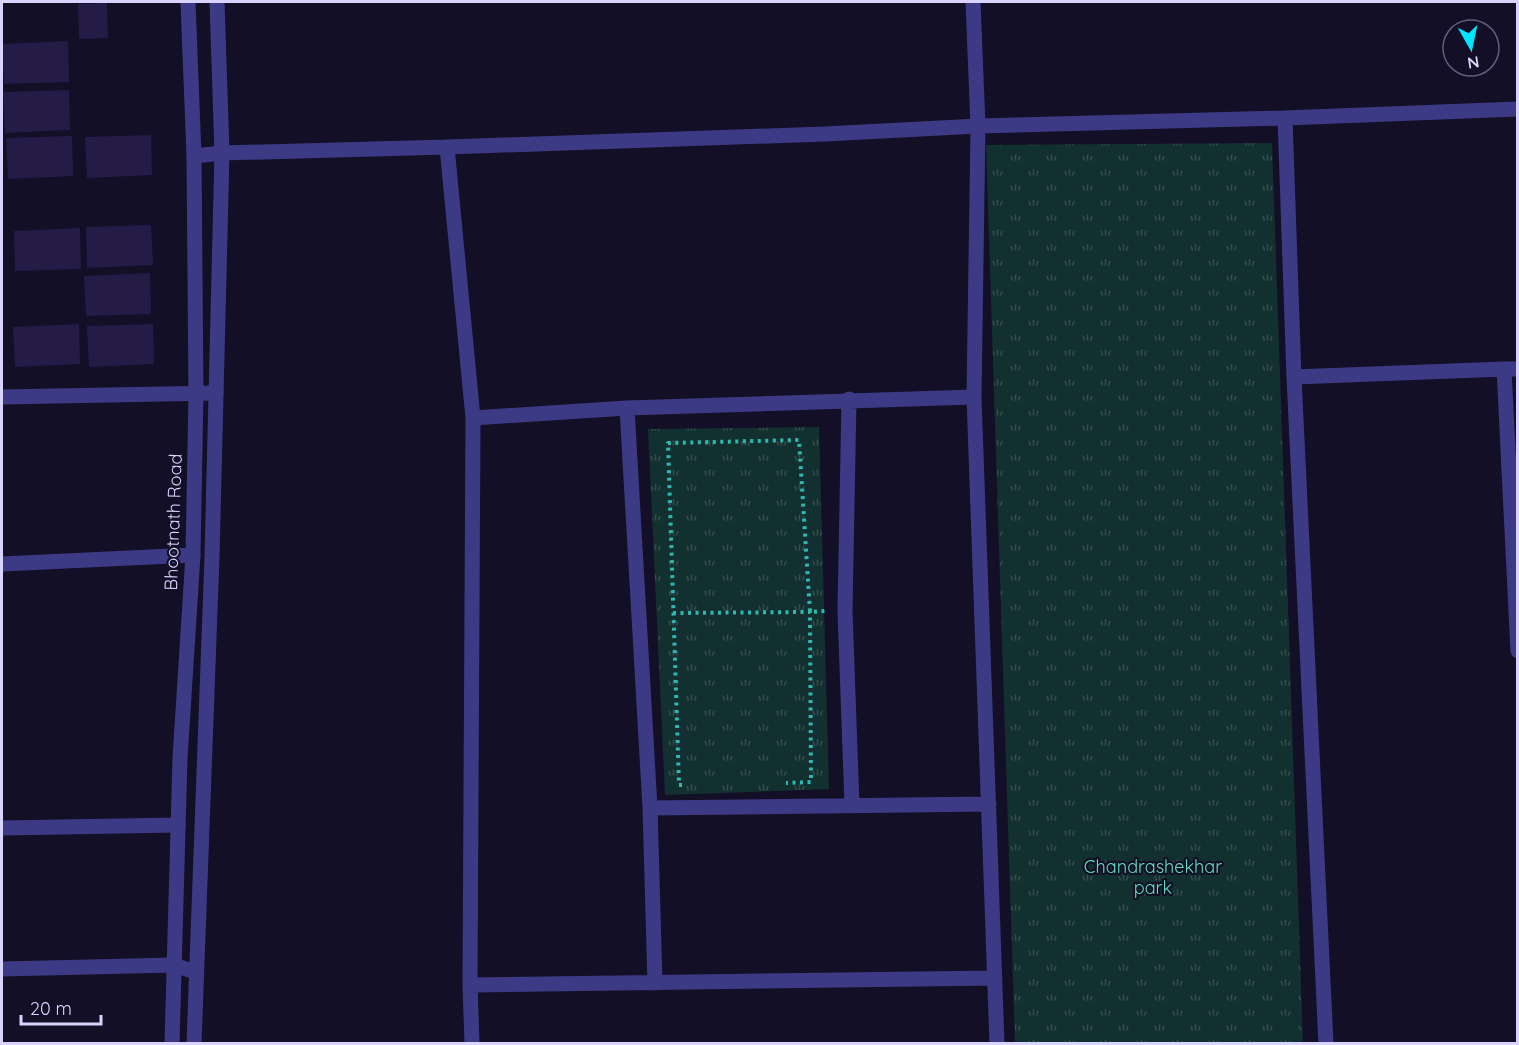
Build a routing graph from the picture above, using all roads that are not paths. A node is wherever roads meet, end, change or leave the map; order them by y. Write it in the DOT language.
graph roads {
  1 [pos="188,2"];
  2 [pos="217,2"];
  3 [pos="973,2"];
  4 [pos="1518,109"];
  5 [pos="1285,118"];
  6 [pos="978,126"];
  7 [pos="447,147"];
  8 [pos="222,153"];
  9 [pos="194,156"];
  10 [pos="1511,369"];
  11 [pos="1294,377"];
  12 [pos="216,393"];
  13 [pos="196,394"];
  14 [pos="2,397"];
  15 [pos="974,397"];
  16 [pos="849,399"];
  17 [pos="627,408"];
  18 [pos="473,418"];
  19 [pos="193,555"];
  20 [pos="2,564"];
  21 [pos="1518,651"];
  22 [pos="989,804"];
  23 [pos="852,806"];
  24 [pos="650,808"];
  25 [pos="178,825"];
  26 [pos="2,828"];
  27 [pos="174,964"];
  28 [pos="2,969"];
  29 [pos="195,972"];
  30 [pos="995,978"];
  31 [pos="655,982"];
  32 [pos="470,985"];
  33 [pos="172,1044"];
  34 [pos="194,1044"];
  35 [pos="472,1044"];
  36 [pos="997,1044"];
  37 [pos="1326,1044"];
  1 -- 9 [label="street, Bhootnath Road"];
  2 -- 8 [label="street"];
  3 -- 6 [label="street"];
  4 -- 5 [label="street"];
  5 -- 6 [label="street"];
  5 -- 11 [label="street"];
  6 -- 7 [label="street"];
  6 -- 15 [label="street"];
  7 -- 8 [label="street"];
  7 -- 18 [label="street"];
  8 -- 9 [label="street"];
  8 -- 12 [label="street"];
  9 -- 13 [label="street, Bhootnath Road"];
  10 -- 11 [label="street"];
  10 -- 21 [label="street"];
  11 -- 37 [label="street"];
  12 -- 13 [label="street"];
  12 -- 29 [label="street"];
  13 -- 14 [label="street"];
  13 -- 19 [label="street, Bhootnath Road"];
  15 -- 16 [label="street"];
  15 -- 22 [label="street"];
  16 -- 17 [label="street"];
  16 -- 23 [label="street"];
  17 -- 18 [label="street"];
  17 -- 24 [label="street"];
  18 -- 32 [label="street"];
  19 -- 20 [label="street"];
  19 -- 25 [label="street, Bhootnath Road"];
  22 -- 23 [label="street"];
  22 -- 30 [label="street"];
  23 -- 24 [label="street"];
  24 -- 31 [label="street"];
  25 -- 26 [label="street"];
  25 -- 27 [label="street, Bhootnath Road"];
  27 -- 28 [label="street"];
  27 -- 29 [label="street"];
  27 -- 33 [label="street, Bhootnath Road"];
  29 -- 34 [label="street"];
  30 -- 31 [label="street"];
  30 -- 36 [label="street"];
  31 -- 32 [label="street"];
  32 -- 35 [label="street"];
}
